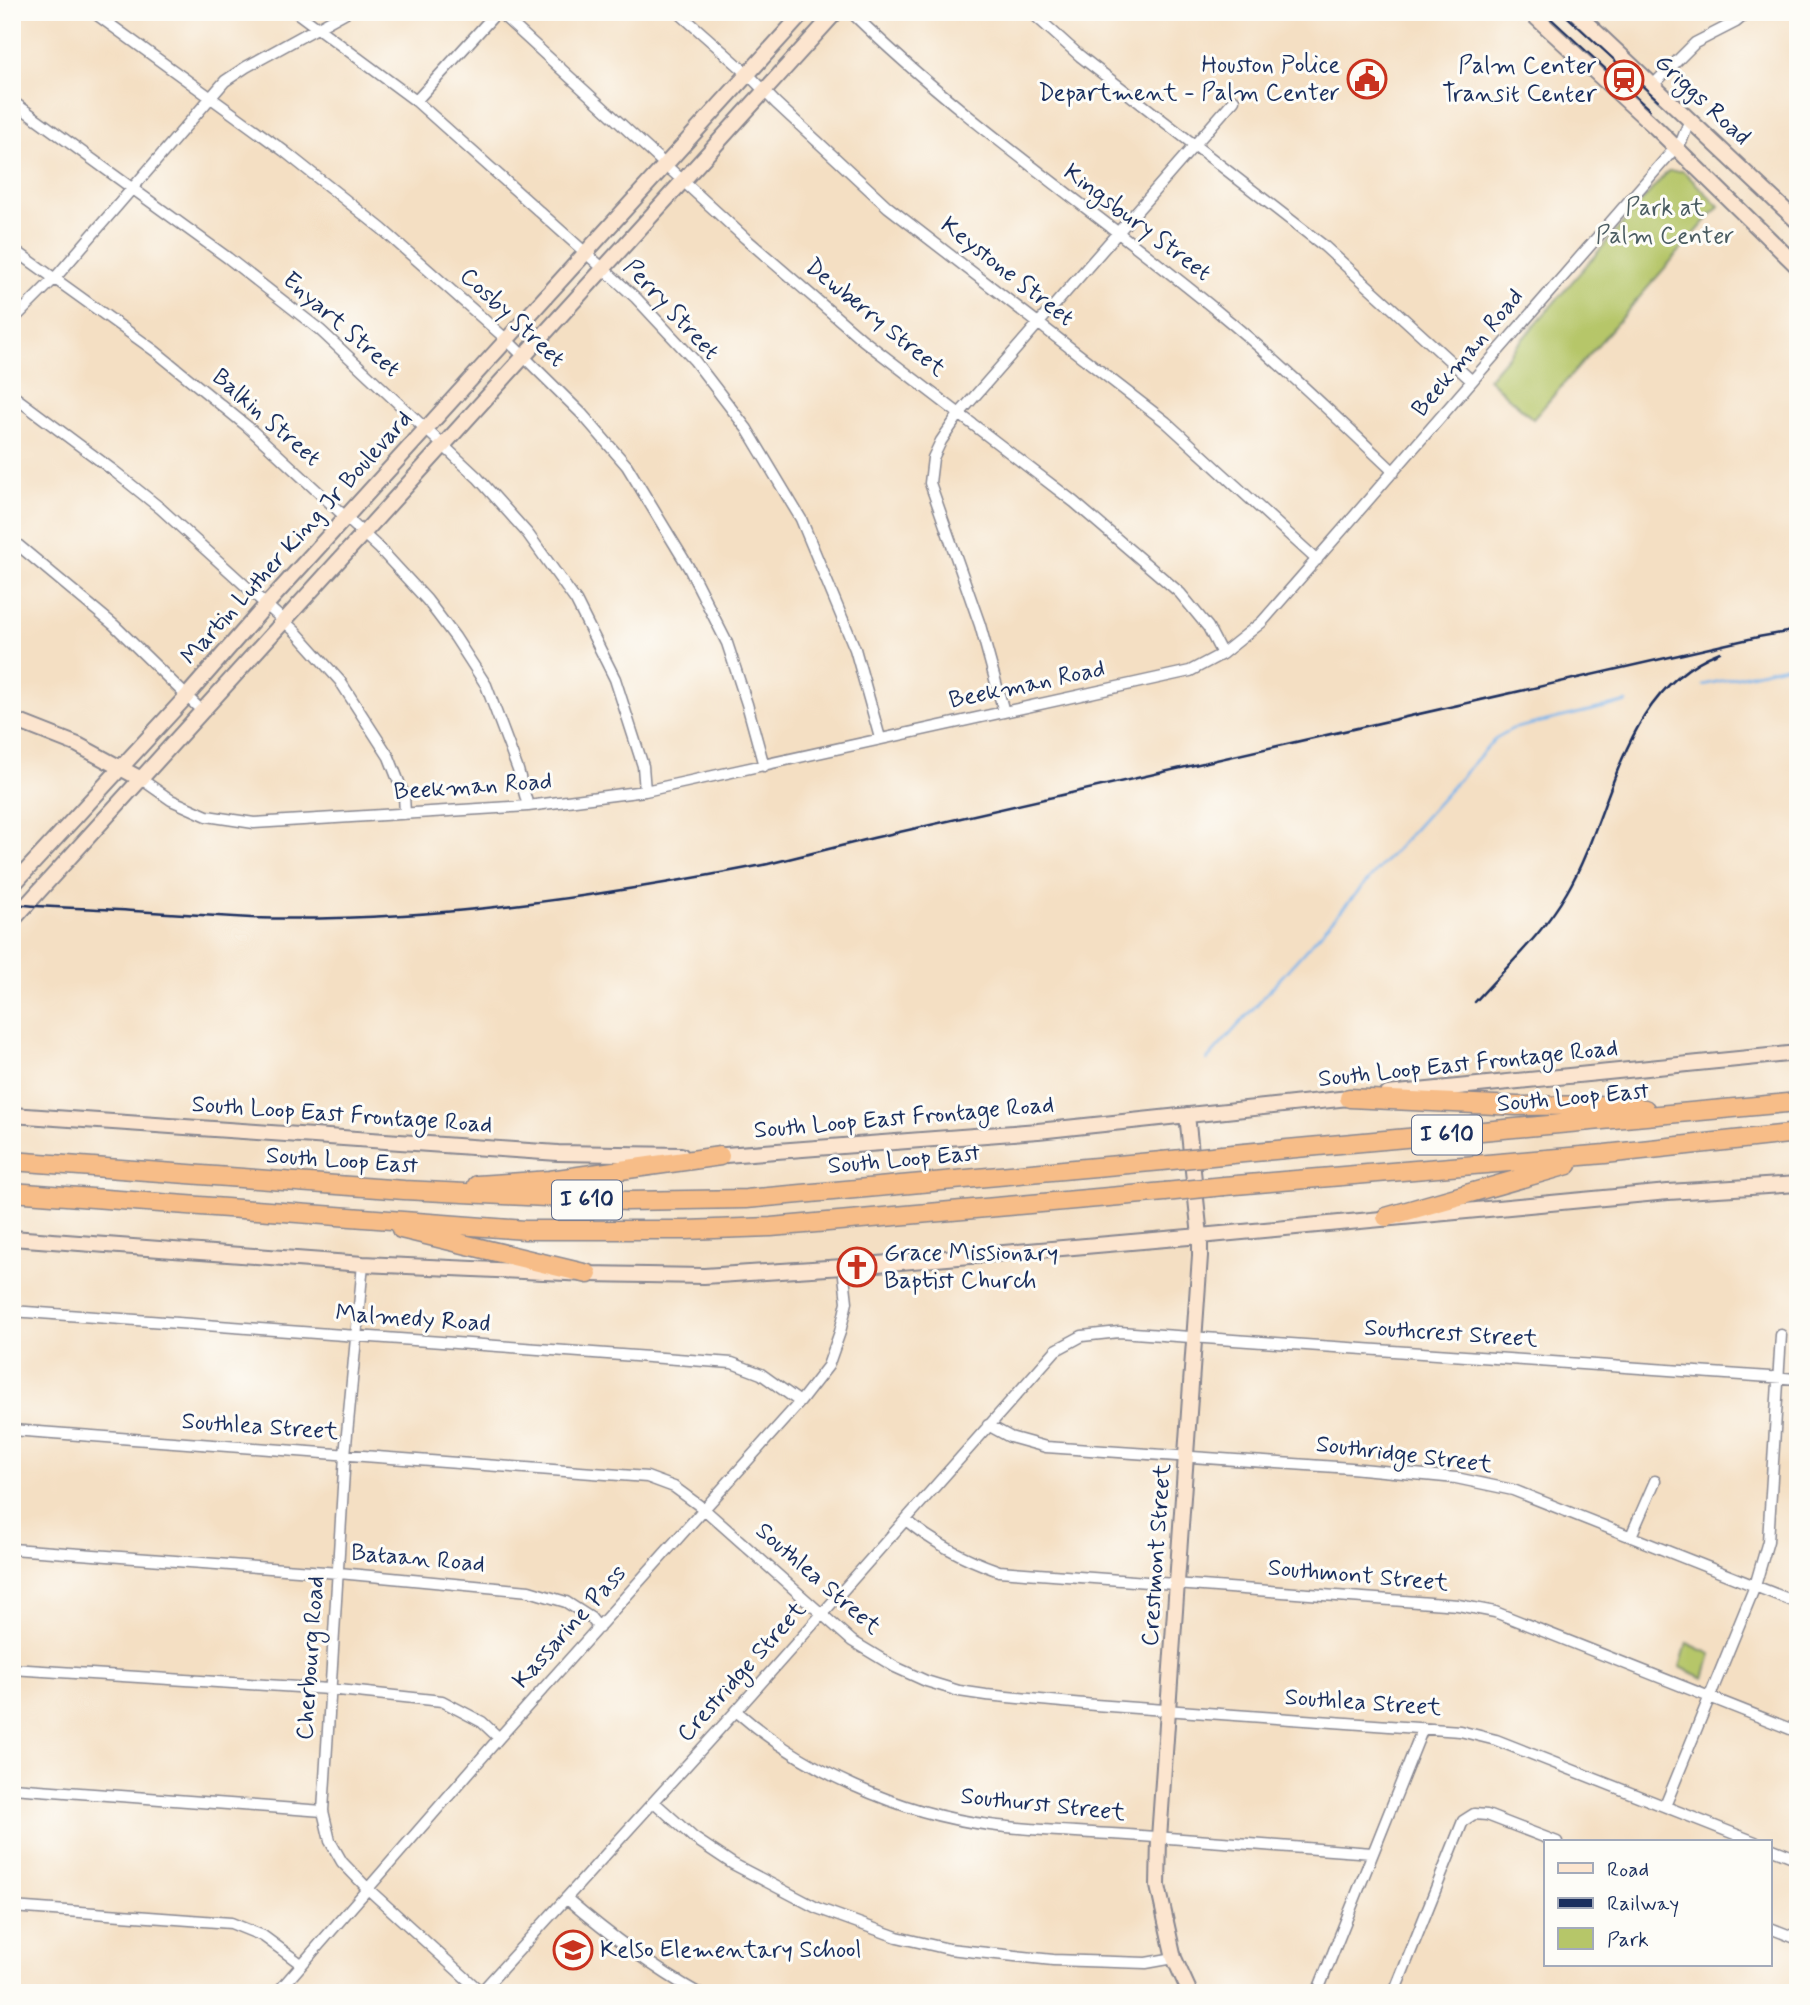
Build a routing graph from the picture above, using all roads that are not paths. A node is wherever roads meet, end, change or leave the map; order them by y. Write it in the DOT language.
graph roads {
  1 [pos="93,12"];
  2 [pos="296,12"];
  3 [pos="346,12"];
  4 [pos="498,12"];
  5 [pos="678,12"];
  6 [pos="804,12"];
  7 [pos="836,12"];
  8 [pos="851,12"];
  9 [pos="1031,12"];
  10 [pos="1530,12"];
  11 [pos="1575,12"];
  12 [pos="1748,12"];
  13 [pos="318,28"];
  14 [pos="748,74"];
  15 [pos="1653,85"];
  16 [pos="764,91"];
  17 [pos="211,97"];
  18 [pos="1234,100"];
  19 [pos="12,101"];
  20 [pos="416,102"];
  21 [pos="1690,119"];
  22 [pos="1195,144"];
  23 [pos="1676,147"];
  24 [pos="666,165"];
  25 [pos="682,181"];
  26 [pos="133,187"];
  27 [pos="1798,222"];
  28 [pos="1119,234"];
  29 [pos="12,248"];
  30 [pos="587,253"];
  31 [pos="1798,267"];
  32 [pos="604,269"];
  33 [pos="55,278"];
  34 [pos="12,321"];
  35 [pos="1040,323"];
  36 [pos="507,340"];
  37 [pos="525,356"];
  38 [pos="1472,380"];
  39 [pos="12,395"];
  40 [pos="960,413"];
  41 [pos="426,429"];
  42 [pos="443,444"];
  43 [pos="1394,472"];
  44 [pos="346,518"];
  45 [pos="364,535"];
  46 [pos="12,540"];
  47 [pos="1317,560"];
  48 [pos="267,604"];
  49 [pos="285,621"];
  50 [pos="1222,654"];
  51 [pos="186,696"];
  52 [pos="202,712"];
  53 [pos="1004,712"];
  54 [pos="12,719"];
  55 [pos="880,738"];
  56 [pos="764,766"];
  57 [pos="120,767"];
  58 [pos="141,779"];
  59 [pos="645,791"];
  60 [pos="528,806"];
  61 [pos="405,814"];
  62 [pos="14,884"];
  63 [pos="34,897"];
  64 [pos="12,921"];
  65 [pos="1798,1053"];
  66 [pos="1349,1098"];
  67 [pos="1798,1102"];
  68 [pos="1672,1114"];
  69 [pos="1186,1115"];
  70 [pos="12,1118"];
  71 [pos="1798,1133"];
  72 [pos="1605,1154"];
  73 [pos="720,1156"];
  74 [pos="12,1161"];
  75 [pos="1798,1184"];
  76 [pos="404,1190"];
  77 [pos="12,1192"];
  78 [pos="350,1217"];
  79 [pos="1387,1217"];
  80 [pos="1200,1236"];
  81 [pos="12,1238"];
  82 [pos="363,1264"];
  83 [pos="843,1267"];
  84 [pos="588,1274"];
  85 [pos="12,1311"];
  86 [pos="1101,1334"];
  87 [pos="1781,1335"];
  88 [pos="356,1336"];
  89 [pos="1195,1337"];
  90 [pos="1779,1378"];
  91 [pos="1798,1379"];
  92 [pos="800,1402"];
  93 [pos="988,1425"];
  94 [pos="12,1430"];
  95 [pos="345,1455"];
  96 [pos="1186,1456"];
  97 [pos="1654,1481"];
  98 [pos="705,1509"];
  99 [pos="906,1520"];
  100 [pos="1631,1536"];
  101 [pos="12,1549"];
  102 [pos="339,1573"];
  103 [pos="1178,1583"];
  104 [pos="1755,1586"];
  105 [pos="1798,1603"];
  106 [pos="822,1615"];
  107 [pos="599,1628"];
  108 [pos="12,1669"];
  109 [pos="329,1689"];
  110 [pos="1710,1697"];
  111 [pos="1169,1710"];
  112 [pos="736,1711"];
  113 [pos="1423,1728"];
  114 [pos="1798,1732"];
  115 [pos="499,1738"];
  116 [pos="12,1788"];
  117 [pos="654,1802"];
  118 [pos="1665,1807"];
  119 [pos="323,1811"];
  120 [pos="1159,1838"];
  121 [pos="1552,1840"];
  122 [pos="1750,1840"];
  123 [pos="1772,1849"];
  124 [pos="1372,1853"];
  125 [pos="1798,1859"];
  126 [pos="368,1889"];
  127 [pos="566,1898"];
  128 [pos="12,1907"];
  129 [pos="1772,1929"];
  130 [pos="1798,1939"];
  131 [pos="1174,1958"];
  132 [pos="301,1964"];
  133 [pos="480,1992"];
  134 [pos="277,1993"];
  135 [pos="698,1993"];
  136 [pos="1190,1993"];
  137 [pos="1317,1993"];
  138 [pos="1394,1993"];
  1 -- 17 [label="street, Cosby Street"];
  2 -- 13 [label="street, Perry Street"];
  3 -- 13 [label="street"];
  4 -- 20 [label="street"];
  4 -- 24 [label="street, Dewberry Street"];
  5 -- 14 [label="street, Keystone Street"];
  6 -- 14 [label="main road, Martin Luther King Jr Boulevard"];
  7 -- 16 [label="main road, Martin Luther King Jr Boulevard"];
  8 -- 28 [label="street, Kingsbury Street"];
  9 -- 22 [label="street"];
  10 -- 23 [label="main road"];
  11 -- 15 [label="main road, Griggs Road"];
  12 -- 15 [label="street"];
  13 -- 17 [label="street"];
  13 -- 20 [label="street, Perry Street"];
  14 -- 16 [label="street, Keystone Street"];
  14 -- 24 [label="main road, Martin Luther King Jr Boulevard"];
  15 -- 21 [label="main road, Griggs Road"];
  16 -- 25 [label="main road, Martin Luther King Jr Boulevard"];
  16 -- 35 [label="street, Keystone Street"];
  17 -- 26 [label="street"];
  17 -- 36 [label="street, Cosby Street"];
  18 -- 22 [label="street"];
  19 -- 26 [label="street, Enyart Street"];
  20 -- 30 [label="street, Perry Street"];
  21 -- 23 [label="street, Beekman Road"];
  21 -- 27 [label="main road, Griggs Road"];
  22 -- 28 [label="street"];
  22 -- 38 [label="street"];
  23 -- 31 [label="main road"];
  23 -- 38 [label="street, Beekman Road"];
  24 -- 25 [label="street, Dewberry Street"];
  24 -- 30 [label="main road, Martin Luther King Jr Boulevard"];
  25 -- 32 [label="main road, Martin Luther King Jr Boulevard"];
  25 -- 40 [label="street, Dewberry Street"];
  26 -- 33 [label="street"];
  26 -- 41 [label="street, Enyart Street"];
  28 -- 35 [label="street"];
  28 -- 43 [label="street, Kingsbury Street"];
  29 -- 33 [label="street, Balkin Street"];
  30 -- 32 [label="street, Perry Street"];
  30 -- 36 [label="main road, Martin Luther King Jr Boulevard"];
  32 -- 37 [label="main road, Martin Luther King Jr Boulevard"];
  32 -- 55 [label="street, Perry Street"];
  33 -- 34 [label="street"];
  33 -- 44 [label="street, Balkin Street"];
  35 -- 40 [label="street"];
  35 -- 47 [label="street, Keystone Street"];
  36 -- 37 [label="street, Cosby Street"];
  36 -- 41 [label="main road, Martin Luther King Jr Boulevard"];
  37 -- 42 [label="main road, Martin Luther King Jr Boulevard"];
  37 -- 56 [label="street, Cosby Street"];
  38 -- 43 [label="street, Beekman Road"];
  39 -- 48 [label="street"];
  40 -- 50 [label="street, Dewberry Street"];
  40 -- 53 [label="street"];
  41 -- 42 [label="street, Enyart Street"];
  41 -- 44 [label="main road, Martin Luther King Jr Boulevard"];
  42 -- 45 [label="main road, Martin Luther King Jr Boulevard"];
  42 -- 59 [label="street, Enyart Street"];
  43 -- 47 [label="street, Beekman Road"];
  44 -- 45 [label="street, Balkin Street"];
  44 -- 48 [label="main road, Martin Luther King Jr Boulevard"];
  45 -- 49 [label="main road, Martin Luther King Jr Boulevard"];
  45 -- 60 [label="street, Balkin Street"];
  46 -- 51 [label="street"];
  47 -- 50 [label="street, Beekman Road"];
  48 -- 49 [label="street"];
  48 -- 51 [label="main road, Martin Luther King Jr Boulevard"];
  49 -- 52 [label="main road, Martin Luther King Jr Boulevard"];
  49 -- 61 [label="street"];
  50 -- 53 [label="street, Beekman Road"];
  51 -- 52 [label="street"];
  51 -- 57 [label="main road, Martin Luther King Jr Boulevard"];
  52 -- 58 [label="main road, Martin Luther King Jr Boulevard"];
  53 -- 55 [label="street, Beekman Road"];
  54 -- 57 [label="main road"];
  55 -- 56 [label="street, Beekman Road"];
  56 -- 59 [label="street, Beekman Road"];
  57 -- 58 [label="main road"];
  57 -- 62 [label="main road, Martin Luther King Jr Boulevard"];
  58 -- 61 [label="street, Beekman Road"];
  58 -- 63 [label="main road, Martin Luther King Jr Boulevard"];
  59 -- 60 [label="street, Beekman Road"];
  60 -- 61 [label="street, Beekman Road"];
  62 -- 63 [label="main road"];
  63 -- 64 [label="main road, Martin Luther King Jr Boulevard"];
  65 -- 66 [label="main road, South Loop East Frontage Road"];
  66 -- 68 [label="highway"];
  66 -- 69 [label="main road, South Loop East Frontage Road"];
  67 -- 68 [label="highway, South Loop East / I 610"];
  68 -- 76 [label="highway, South Loop East / I 610, bridge"];
  69 -- 73 [label="main road, South Loop East Frontage Road"];
  69 -- 80 [label="main road, Crestmont Street"];
  70 -- 73 [label="main road, South Loop East Frontage Road"];
  71 -- 72 [label="highway, I 610"];
  72 -- 78 [label="highway, I 610, bridge"];
  72 -- 79 [label="highway"];
  73 -- 76 [label="highway"];
  74 -- 76 [label="highway, South Loop East / I 610"];
  75 -- 79 [label="main road"];
  77 -- 78 [label="highway, I 610"];
  78 -- 84 [label="highway"];
  79 -- 80 [label="main road"];
  80 -- 83 [label="main road"];
  80 -- 89 [label="main road, Crestmont Street"];
  81 -- 82 [label="main road"];
  82 -- 84 [label="main road"];
  82 -- 88 [label="street, Cherbourg Road"];
  83 -- 84 [label="main road"];
  83 -- 92 [label="street, Kassarine Pass"];
  85 -- 88 [label="street, Malmedy Road"];
  86 -- 89 [label="street, Southcrest Street"];
  86 -- 93 [label="street, Crestridge Street"];
  87 -- 90 [label="street"];
  88 -- 92 [label="street, Malmedy Road"];
  88 -- 95 [label="street, Cherbourg Road"];
  89 -- 90 [label="street, Southcrest Street"];
  89 -- 96 [label="main road, Crestmont Street"];
  90 -- 91 [label="street, Southcrest Street"];
  90 -- 104 [label="street"];
  92 -- 98 [label="street, Kassarine Pass"];
  93 -- 96 [label="street, Southridge Street"];
  93 -- 99 [label="street, Crestridge Street"];
  94 -- 95 [label="street, Southlea Street"];
  95 -- 98 [label="street, Southlea Street"];
  95 -- 102 [label="street, Cherbourg Road"];
  96 -- 100 [label="street, Southridge Street"];
  96 -- 103 [label="main road, Crestmont Street"];
  97 -- 100 [label="street"];
  98 -- 106 [label="street, Southlea Street"];
  98 -- 107 [label="street, Kassarine Pass"];
  99 -- 103 [label="street, Southmont Street"];
  99 -- 106 [label="street, Crestridge Street"];
  100 -- 104 [label="street, Southridge Street"];
  101 -- 102 [label="street, Bataan Road"];
  102 -- 107 [label="street, Bataan Road"];
  102 -- 109 [label="street, Cherbourg Road"];
  103 -- 110 [label="street, Southmont Street"];
  103 -- 111 [label="main road, Crestmont Street"];
  104 -- 105 [label="street, Southridge Street"];
  104 -- 110 [label="street"];
  106 -- 111 [label="street, Southlea Street"];
  106 -- 112 [label="street, Crestridge Street"];
  107 -- 115 [label="street, Kassarine Pass"];
  108 -- 109 [label="street"];
  109 -- 115 [label="street"];
  109 -- 119 [label="street, Cherbourg Road"];
  110 -- 114 [label="street, Southmont Street"];
  110 -- 118 [label="street"];
  111 -- 113 [label="street, Southlea Street"];
  111 -- 120 [label="main road, Crestmont Street"];
  112 -- 117 [label="street, Crestridge Street"];
  112 -- 120 [label="street, Southurst Street"];
  113 -- 118 [label="street, Southlea Street"];
  113 -- 124 [label="street"];
  115 -- 126 [label="street, Kassarine Pass"];
  116 -- 119 [label="street"];
  117 -- 127 [label="street, Crestridge Street"];
  117 -- 131 [label="street"];
  118 -- 122 [label="street, Southlea Street"];
  119 -- 126 [label="street, Cherbourg Road"];
  120 -- 124 [label="street, Southurst Street"];
  120 -- 131 [label="main road, Crestmont Street"];
  121 -- 138 [label="street"];
  123 -- 125 [label="street"];
  124 -- 137 [label="street"];
  126 -- 132 [label="street, Kassarine Pass"];
  126 -- 133 [label="street, Cherbourg Road"];
  127 -- 133 [label="street, Crestridge Street"];
  127 -- 135 [label="street"];
  128 -- 132 [label="street"];
  129 -- 130 [label="street"];
  131 -- 136 [label="main road, Crestmont Street"];
  132 -- 134 [label="street, Kassarine Pass"];
}
